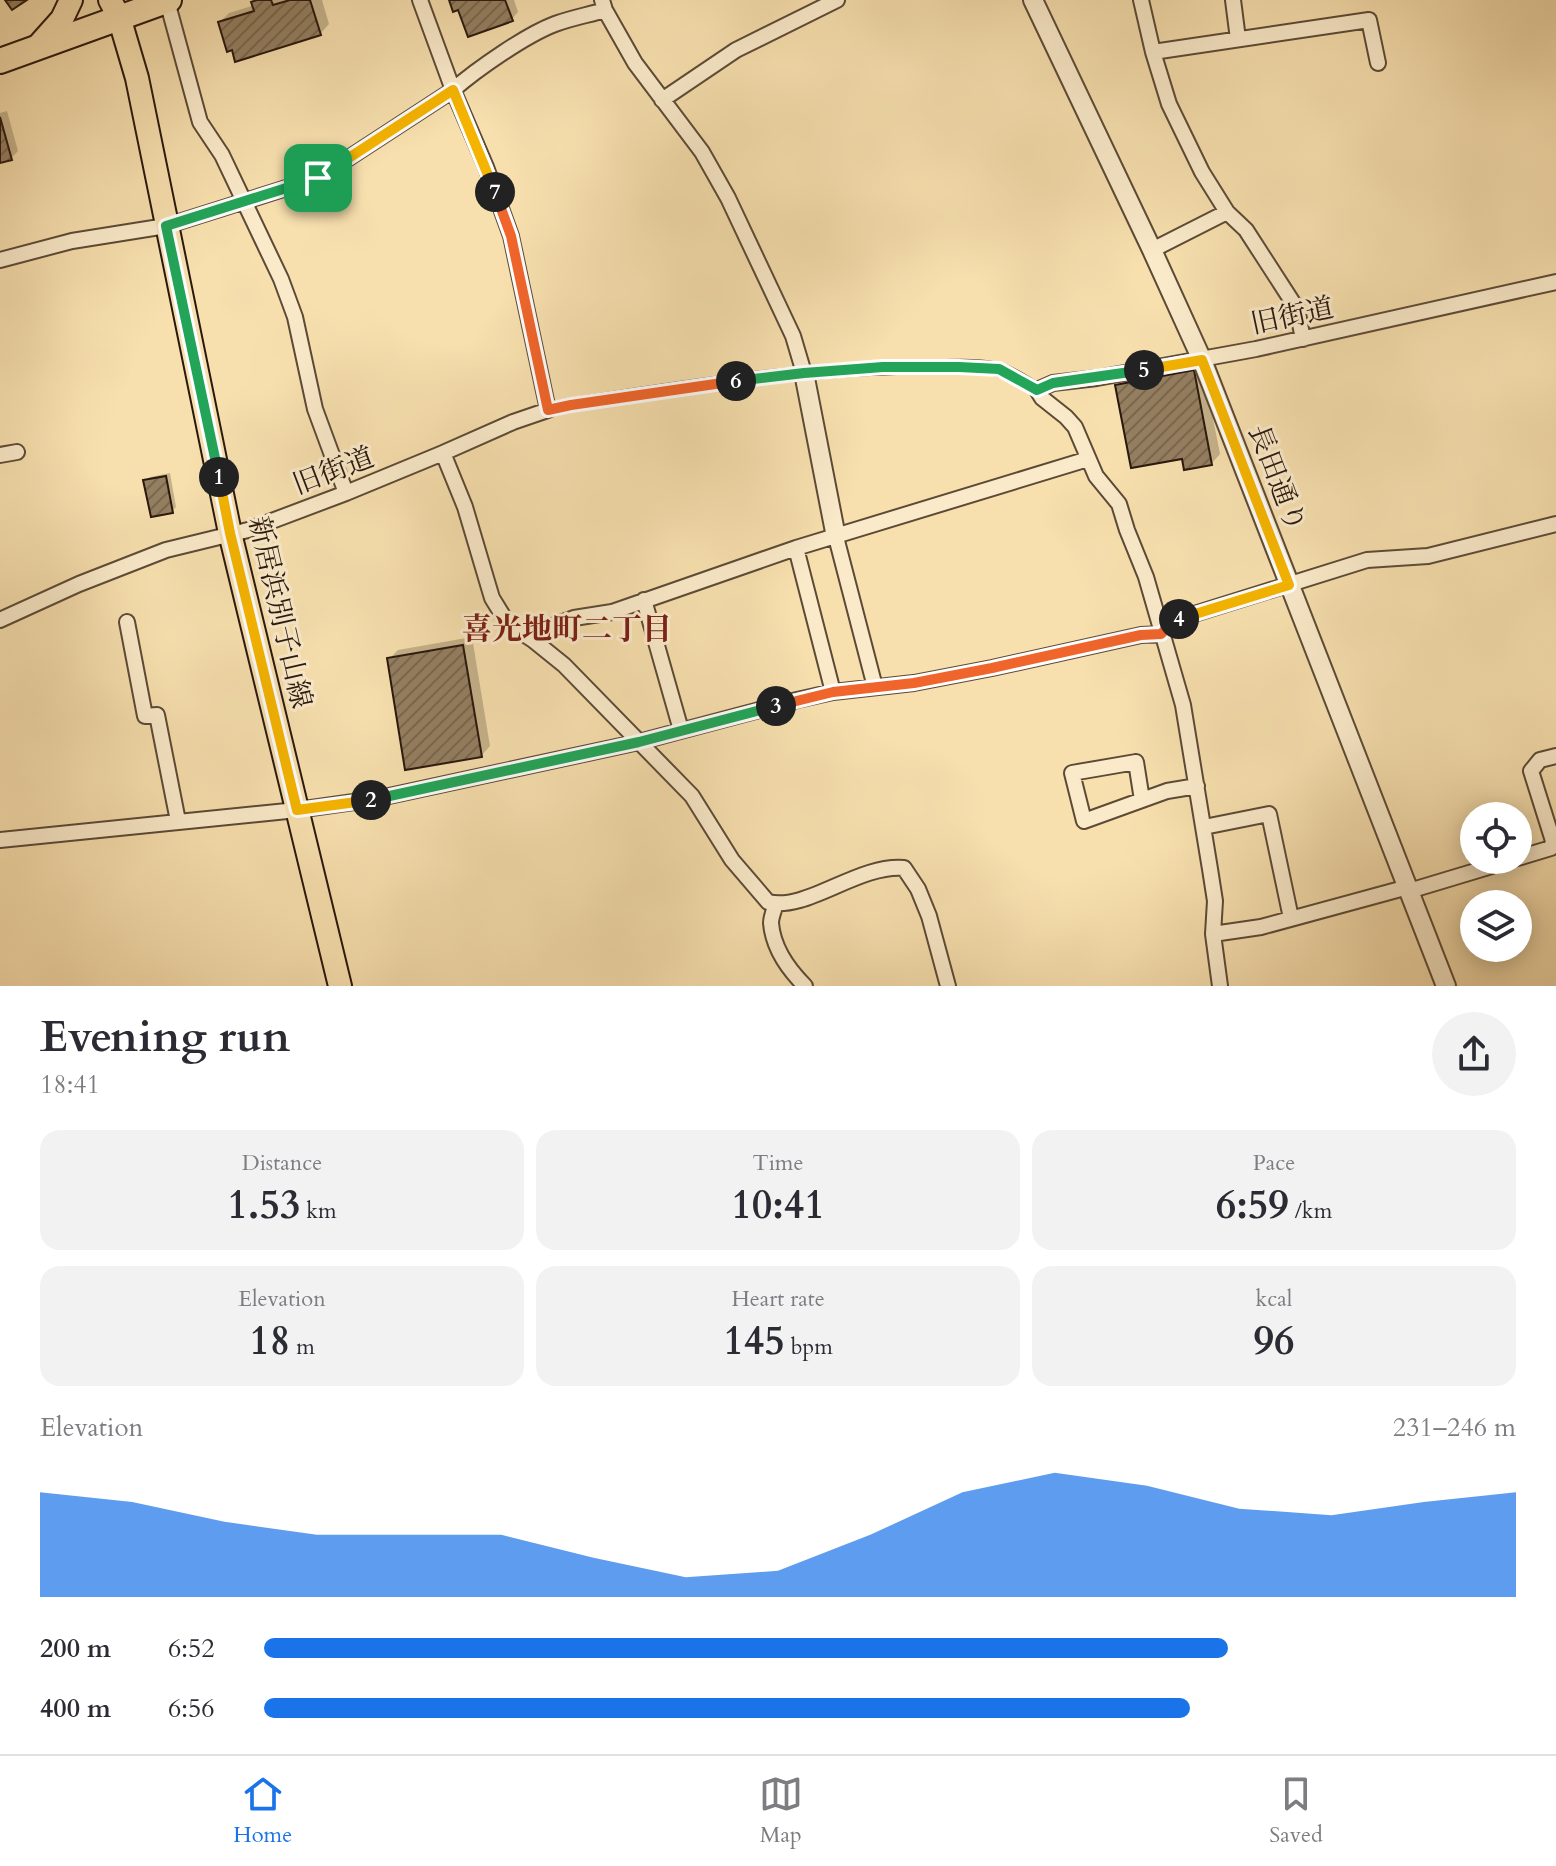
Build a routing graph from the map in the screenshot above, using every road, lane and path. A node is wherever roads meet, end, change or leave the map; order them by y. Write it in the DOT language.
graph roads {
  1 [pos="71,0"];
  2 [pos="168,0"];
  3 [pos="420,0"];
  4 [pos="837,0"];
  5 [pos="1033,0"];
  6 [pos="1141,0"];
  7 [pos="1233,0"];
  8 [pos="603,5"];
  9 [pos="114,8"];
  10 [pos="1238,39"];
  11 [pos="37,47"];
  12 [pos="1153,52"];
  13 [pos="0,61"];
  14 [pos="1378,63"];
  15 [pos="453,90"];
  16 [pos="662,100"];
  17 [pos="243,203"];
  18 [pos="1227,212"];
  19 [pos="166,226"];
  20 [pos="1152,250"];
  21 [pos="0,260"];
  22 [pos="1556,282"];
  23 [pos="1303,339"];
  24 [pos="1202,360"];
  25 [pos="804,373"];
  26 [pos="1037,390"];
  27 [pos="548,410"];
  28 [pos="17,452"];
  29 [pos="443,453"];
  30 [pos="0,455"];
  31 [pos="1088,459"];
  32 [pos="346,493"];
  33 [pos="1556,524"];
  34 [pos="230,533"];
  35 [pos="836,537"];
  36 [pos="796,548"];
  37 [pos="1289,585"];
  38 [pos="644,600"];
  39 [pos="0,620"];
  40 [pos="127,622"];
  41 [pos="1161,634"];
  42 [pos="533,640"];
  43 [pos="875,687"];
  44 [pos="833,692"];
  45 [pos="681,730"];
  46 [pos="639,742"];
  47 [pos="1556,756"];
  48 [pos="1197,786"];
  49 [pos="1142,800"];
  50 [pos="297,810"];
  51 [pos="178,821"];
  52 [pos="1204,827"];
  53 [pos="0,840"];
  54 [pos="1532,854"];
  55 [pos="1462,874"];
  56 [pos="1408,889"];
  57 [pos="776,904"];
  58 [pos="1291,918"];
  59 [pos="1213,934"];
  60 [pos="340,986"];
  61 [pos="805,986"];
  62 [pos="948,986"];
  63 [pos="1220,986"];
  64 [pos="1446,986"];
  1 -- 11 [label="main road"];
  2 -- 9 [label="highway"];
  2 -- 17 [label="street"];
  3 -- 15 [label="street"];
  4 -- 16 [label="street"];
  5 -- 20 [label="street, 長田通り"];
  6 -- 12 [label="street"];
  7 -- 10 [label="street"];
  8 -- 15 [label="street"];
  8 -- 16 [label="street"];
  9 -- 11 [label="highway"];
  9 -- 19 [label="main road, 新居浜別子山線"];
  10 -- 12 [label="street"];
  10 -- 14 [label="street"];
  11 -- 13 [label="highway"];
  12 -- 18 [label="street"];
  15 -- 17 [label="street"];
  15 -- 27 [label="street"];
  16 -- 25 [label="street"];
  17 -- 19 [label="street"];
  17 -- 32 [label="street"];
  18 -- 20 [label="street"];
  18 -- 23 [label="street"];
  19 -- 21 [label="street"];
  19 -- 34 [label="main road, 新居浜別子山線"];
  20 -- 24 [label="street, 長田通り"];
  22 -- 23 [label="street, 旧街道"];
  23 -- 24 [label="street, 旧街道"];
  24 -- 26 [label="street, 旧街道"];
  24 -- 37 [label="street, 長田通り"];
  25 -- 26 [label="street"];
  25 -- 27 [label="street"];
  25 -- 35 [label="street"];
  26 -- 31 [label="street"];
  27 -- 29 [label="street, 旧街道"];
  28 -- 30 [label="street"];
  29 -- 32 [label="street, 旧街道"];
  29 -- 42 [label="street"];
  31 -- 35 [label="street"];
  31 -- 41 [label="street"];
  32 -- 34 [label="street, 旧街道"];
  33 -- 37 [label="street"];
  34 -- 39 [label="street, 旧街道"];
  34 -- 50 [label="main road, 新居浜別子山線"];
  35 -- 36 [label="street"];
  35 -- 43 [label="street"];
  36 -- 38 [label="street"];
  36 -- 44 [label="street"];
  37 -- 41 [label="street"];
  37 -- 56 [label="street, 長田通り"];
  38 -- 42 [label="street"];
  38 -- 45 [label="street"];
  40 -- 51 [label="street"];
  41 -- 43 [label="street"];
  41 -- 48 [label="street"];
  42 -- 46 [label="street"];
  43 -- 44 [label="street"];
  44 -- 45 [label="street"];
  45 -- 46 [label="street"];
  46 -- 50 [label="street"];
  46 -- 57 [label="street"];
  47 -- 54 [label="street"];
  48 -- 49 [label="street"];
  48 -- 52 [label="street"];
  49 -- 49 [label="street"];
  50 -- 51 [label="street"];
  50 -- 60 [label="main road, 新居浜別子山線"];
  51 -- 53 [label="street"];
  52 -- 58 [label="street"];
  52 -- 59 [label="street"];
  55 -- 56 [label="street"];
  56 -- 58 [label="street"];
  56 -- 64 [label="street, 長田通り"];
  57 -- 61 [label="street"];
  57 -- 62 [label="street"];
  58 -- 59 [label="street"];
  59 -- 63 [label="street"];
}
